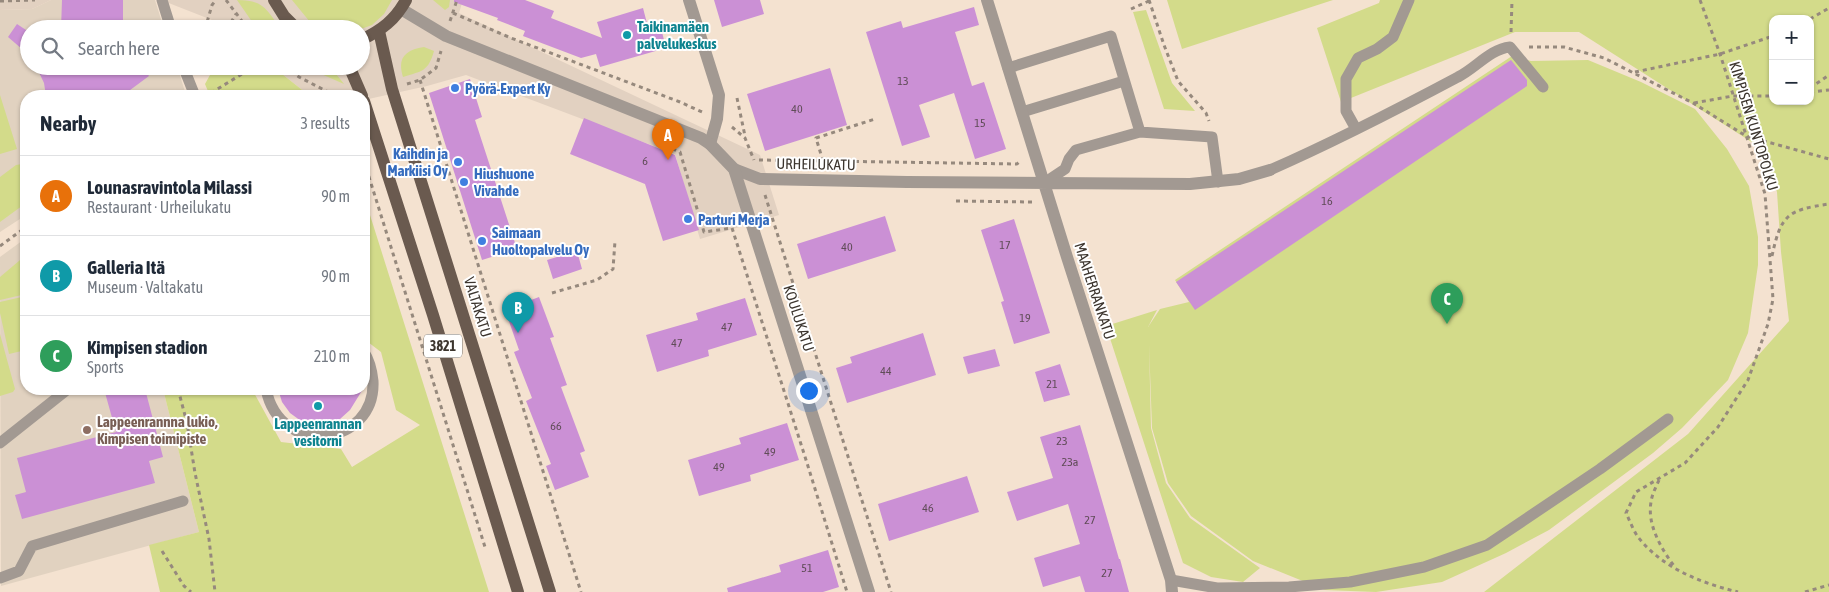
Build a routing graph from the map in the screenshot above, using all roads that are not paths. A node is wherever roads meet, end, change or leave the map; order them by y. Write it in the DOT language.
graph roads {
  1 [pos="162,0"];
  2 [pos="274,0"];
  3 [pos="689,0"];
  4 [pos="987,0"];
  5 [pos="1409,0"];
  6 [pos="404,5"];
  7 [pos="168,20"];
  8 [pos="288,20"];
  9 [pos="379,31"];
  10 [pos="370,36"];
  11 [pos="1008,68"];
  12 [pos="187,75"];
  13 [pos="353,75"];
  14 [pos="1124,81"];
  15 [pos="1543,88"];
  16 [pos="193,90"];
  17 [pos="359,90"];
  18 [pos="1022,112"];
  19 [pos="370,119"];
  20 [pos="1356,129"];
  21 [pos="1140,132"];
  22 [pos="710,144"];
  23 [pos="734,169"];
  24 [pos="1270,170"];
  25 [pos="1218,182"];
  26 [pos="1044,183"];
  27 [pos="370,366"];
  28 [pos="60,395"];
  29 [pos="267,395"];
  30 [pos="1668,419"];
  31 [pos="0,443"];
  32 [pos="184,501"];
  33 [pos="0,578"];
  34 [pos="1172,586"];
  35 [pos="518,592"];
  36 [pos="550,592"];
  37 [pos="868,592"];
  1 -- 7 [label="lane"];
  2 -- 8 [label="main road"];
  3 -- 22 [label="street"];
  4 -- 11 [label="street, MAAHERRANKATU"];
  5 -- 20 [label="lane"];
  6 -- 9 [label="main road"];
  6 -- 22 [label="street, URHEILUKATU"];
  9 -- 10 [label="main road"];
  9 -- 36 [label="main road, VALTAKATU / 3821"];
  11 -- 14 [label="lane"];
  11 -- 18 [label="street, MAAHERRANKATU"];
  12 -- 16 [label="lane"];
  13 -- 17 [label="main road"];
  14 -- 18 [label="lane"];
  14 -- 21 [label="lane"];
  15 -- 20 [label="lane"];
  18 -- 26 [label="street, MAAHERRANKATU"];
  19 -- 35 [label="main road, 3821"];
  20 -- 24 [label="lane"];
  21 -- 25 [label="lane"];
  21 -- 26 [label="lane"];
  22 -- 23 [label="street, URHEILUKATU"];
  23 -- 26 [label="street, URHEILUKATU"];
  23 -- 37 [label="street, KOULUKATU"];
  24 -- 25 [label="street, URHEILUKATU"];
  25 -- 26 [label="street, URHEILUKATU"];
  26 -- 34 [label="street, MAAHERRANKATU"];
  27 -- 29 [label="lane"];
  28 -- 31 [label="lane"];
  30 -- 34 [label="lane"];
  32 -- 33 [label="lane"];
}
